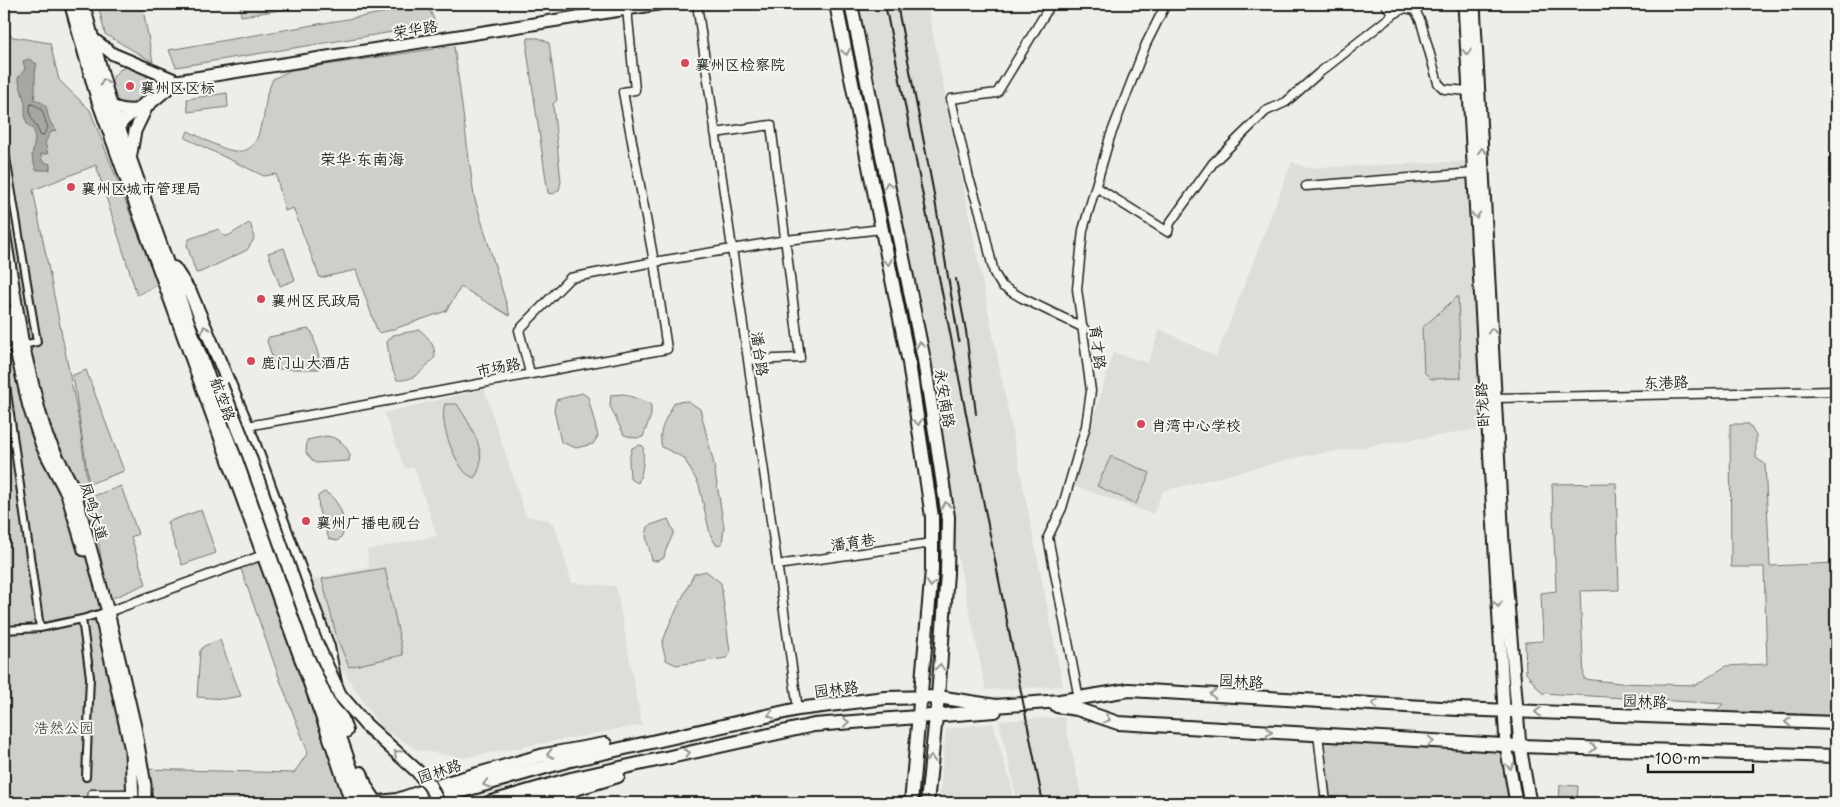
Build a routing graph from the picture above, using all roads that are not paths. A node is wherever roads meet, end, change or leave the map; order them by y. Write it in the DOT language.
graph roads {
  1 [pos="71,4"];
  2 [pos="83,4"];
  3 [pos="658,4"];
  4 [pos="697,4"];
  5 [pos="836,4"];
  6 [pos="851,4"];
  7 [pos="1050,4"];
  8 [pos="1166,4"];
  9 [pos="1386,4"];
  10 [pos="1464,4"];
  11 [pos="1474,4"];
  12 [pos="627,9"];
  13 [pos="1394,14"];
  14 [pos="92,38"];
  15 [pos="177,81"];
  16 [pos="1469,91"];
  17 [pos="98,100"];
  18 [pos="147,106"];
  19 [pos="112,107"];
  20 [pos="134,110"];
  21 [pos="118,126"];
  22 [pos="715,133"];
  23 [pos="112,138"];
  24 [pos="4,146"];
  25 [pos="130,159"];
  26 [pos="1474,173"];
  27 [pos="1306,186"];
  28 [pos="1096,187"];
  29 [pos="882,229"];
  30 [pos="4,233"];
  31 [pos="786,240"];
  32 [pos="162,249"];
  33 [pos="732,249"];
  34 [pos="654,262"];
  35 [pos="4,276"];
  36 [pos="190,328"];
  37 [pos="1084,328"];
  38 [pos="14,346"];
  39 [pos="748,360"];
  40 [pos="4,371"];
  41 [pos="530,373"];
  42 [pos="1836,391"];
  43 [pos="1495,398"];
  44 [pos="247,426"];
  45 [pos="932,543"];
  46 [pos="264,555"];
  47 [pos="778,565"];
  48 [pos="105,613"];
  49 [pos="82,619"];
  50 [pos="40,628"];
  51 [pos="4,630"];
  52 [pos="922,697"];
  53 [pos="938,697"];
  54 [pos="1079,699"];
  55 [pos="798,709"];
  56 [pos="1511,711"];
  57 [pos="919,716"];
  58 [pos="935,716"];
  59 [pos="1836,723"];
  60 [pos="1318,734"];
  61 [pos="650,742"];
  62 [pos="1506,746"];
  63 [pos="1520,746"];
  64 [pos="1836,756"];
  65 [pos="652,761"];
  66 [pos="86,777"];
  67 [pos="361,797"];
  68 [pos="134,798"];
  69 [pos="384,802"];
  70 [pos="92,803"];
  71 [pos="145,803"];
  72 [pos="352,803"];
  73 [pos="420,803"];
  74 [pos="438,803"];
  75 [pos="488,803"];
  76 [pos="529,803"];
  77 [pos="911,803"];
  78 [pos="927,803"];
  79 [pos="1326,803"];
  80 [pos="1516,803"];
  81 [pos="1530,803"];
  1 -- 17 [label="main road, 航空路"];
  2 -- 14 [label="main road, 航空路"];
  3 -- 12 [label="main road, 荣华路"];
  4 -- 22 [label="street, 潘台路"];
  5 -- 29 [label="main road, one-way"];
  53 -- 6 [label="main road, 永安南路, one-way"];
  7 -- 37 [label="street"];
  8 -- 28 [label="street, 育才路"];
  9 -- 13 [label="street"];
  10 -- 16 [label="main road, 卧龙路, one-way"];
  43 -- 11 [label="main road, 卧龙路, one-way"];
  12 -- 15 [label="main road, 荣华路"];
  12 -- 34 [label="street"];
  13 -- 16 [label="street"];
  13 -- 28 [label="street"];
  14 -- 15 [label="main road"];
  19 -- 14 [label="main road, 航空路, one-way"];
  15 -- 18 [label="main road"];
  15 -- 20 [label="main road"];
  16 -- 26 [label="main road, 卧龙路"];
  17 -- 19 [label="main road"];
  17 -- 23 [label="main road, 航空路"];
  18 -- 20 [label="main road"];
  18 -- 25 [label="main road"];
  19 -- 20 [label="main road"];
  19 -- 21 [label="main road, 航空路"];
  20 -- 21 [label="main road"];
  21 -- 23 [label="main road"];
  21 -- 25 [label="main road, 航空路"];
  22 -- 31 [label="street"];
  22 -- 33 [label="street, 潘台路"];
  23 -- 46 [label="main road, 航空路"];
  24 -- 38 [label="street"];
  25 -- 32 [label="main road, 航空路"];
  26 -- 27 [label="street"];
  26 -- 56 [label="main road, 卧龙路, one-way"];
  28 -- 37 [label="street, 育才路"];
  29 -- 31 [label="street"];
  29 -- 45 [label="main road, one-way"];
  30 -- 38 [label="main road, 凤鸣大道"];
  31 -- 33 [label="street"];
  31 -- 39 [label="street"];
  32 -- 36 [label="main road, 航空路"];
  44 -- 32 [label="main road, one-way"];
  33 -- 34 [label="street"];
  33 -- 39 [label="street, 潘台路"];
  34 -- 41 [label="street"];
  34 -- 41 [label="street, 市场路"];
  35 -- 38 [label="main road, 凤鸣大道"];
  36 -- 67 [label="main road, 航空路"];
  74 -- 36 [label="main road, one-way, bridge"];
  37 -- 54 [label="street, 育才路"];
  38 -- 48 [label="main road, 凤鸣大道"];
  39 -- 47 [label="street, 潘台路"];
  40 -- 50 [label="street"];
  41 -- 44 [label="street, 市场路"];
  42 -- 43 [label="street, 东港路"];
  43 -- 56 [label="main road, 卧龙路"];
  44 -- 69 [label="main road"];
  45 -- 47 [label="street, 潘育巷"];
  45 -- 52 [label="main road, one-way"];
  46 -- 48 [label="street"];
  46 -- 72 [label="main road, 航空路"];
  47 -- 55 [label="street, 潘台路"];
  48 -- 49 [label="street"];
  48 -- 68 [label="main road, 凤鸣大道"];
  48 -- 71 [label="main road, 凤鸣大道"];
  49 -- 50 [label="street"];
  49 -- 66 [label="street"];
  50 -- 51 [label="street"];
  52 -- 53 [label="main road, 园林路"];
  52 -- 55 [label="main road, 园林路"];
  52 -- 57 [label="main road"];
  53 -- 54 [label="main road, 园林路"];
  53 -- 58 [label="main road, 永安南路"];
  56 -- 54 [label="main road, 园林路, one-way"];
  55 -- 61 [label="main road, 园林路, one-way"];
  59 -- 56 [label="main road, 园林路, one-way"];
  56 -- 62 [label="main road, 卧龙路"];
  56 -- 63 [label="main road, 卧龙路"];
  57 -- 58 [label="main road"];
  65 -- 57 [label="main road, one-way"];
  57 -- 77 [label="main road"];
  58 -- 60 [label="main road, one-way"];
  78 -- 58 [label="main road, 永安南路, one-way"];
  60 -- 62 [label="main road, one-way"];
  60 -- 79 [label="street"];
  61 -- 69 [label="main road, 园林路, one-way"];
  61 -- 73 [label="main road, 园林路, one-way"];
  62 -- 63 [label="main road"];
  62 -- 80 [label="main road, 卧龙路, one-way"];
  63 -- 64 [label="main road, one-way"];
  63 -- 81 [label="main road, 卧龙路"];
  65 -- 75 [label="main road"];
  65 -- 76 [label="main road"];
  67 -- 69 [label="main road"];
  68 -- 70 [label="street"];
}
